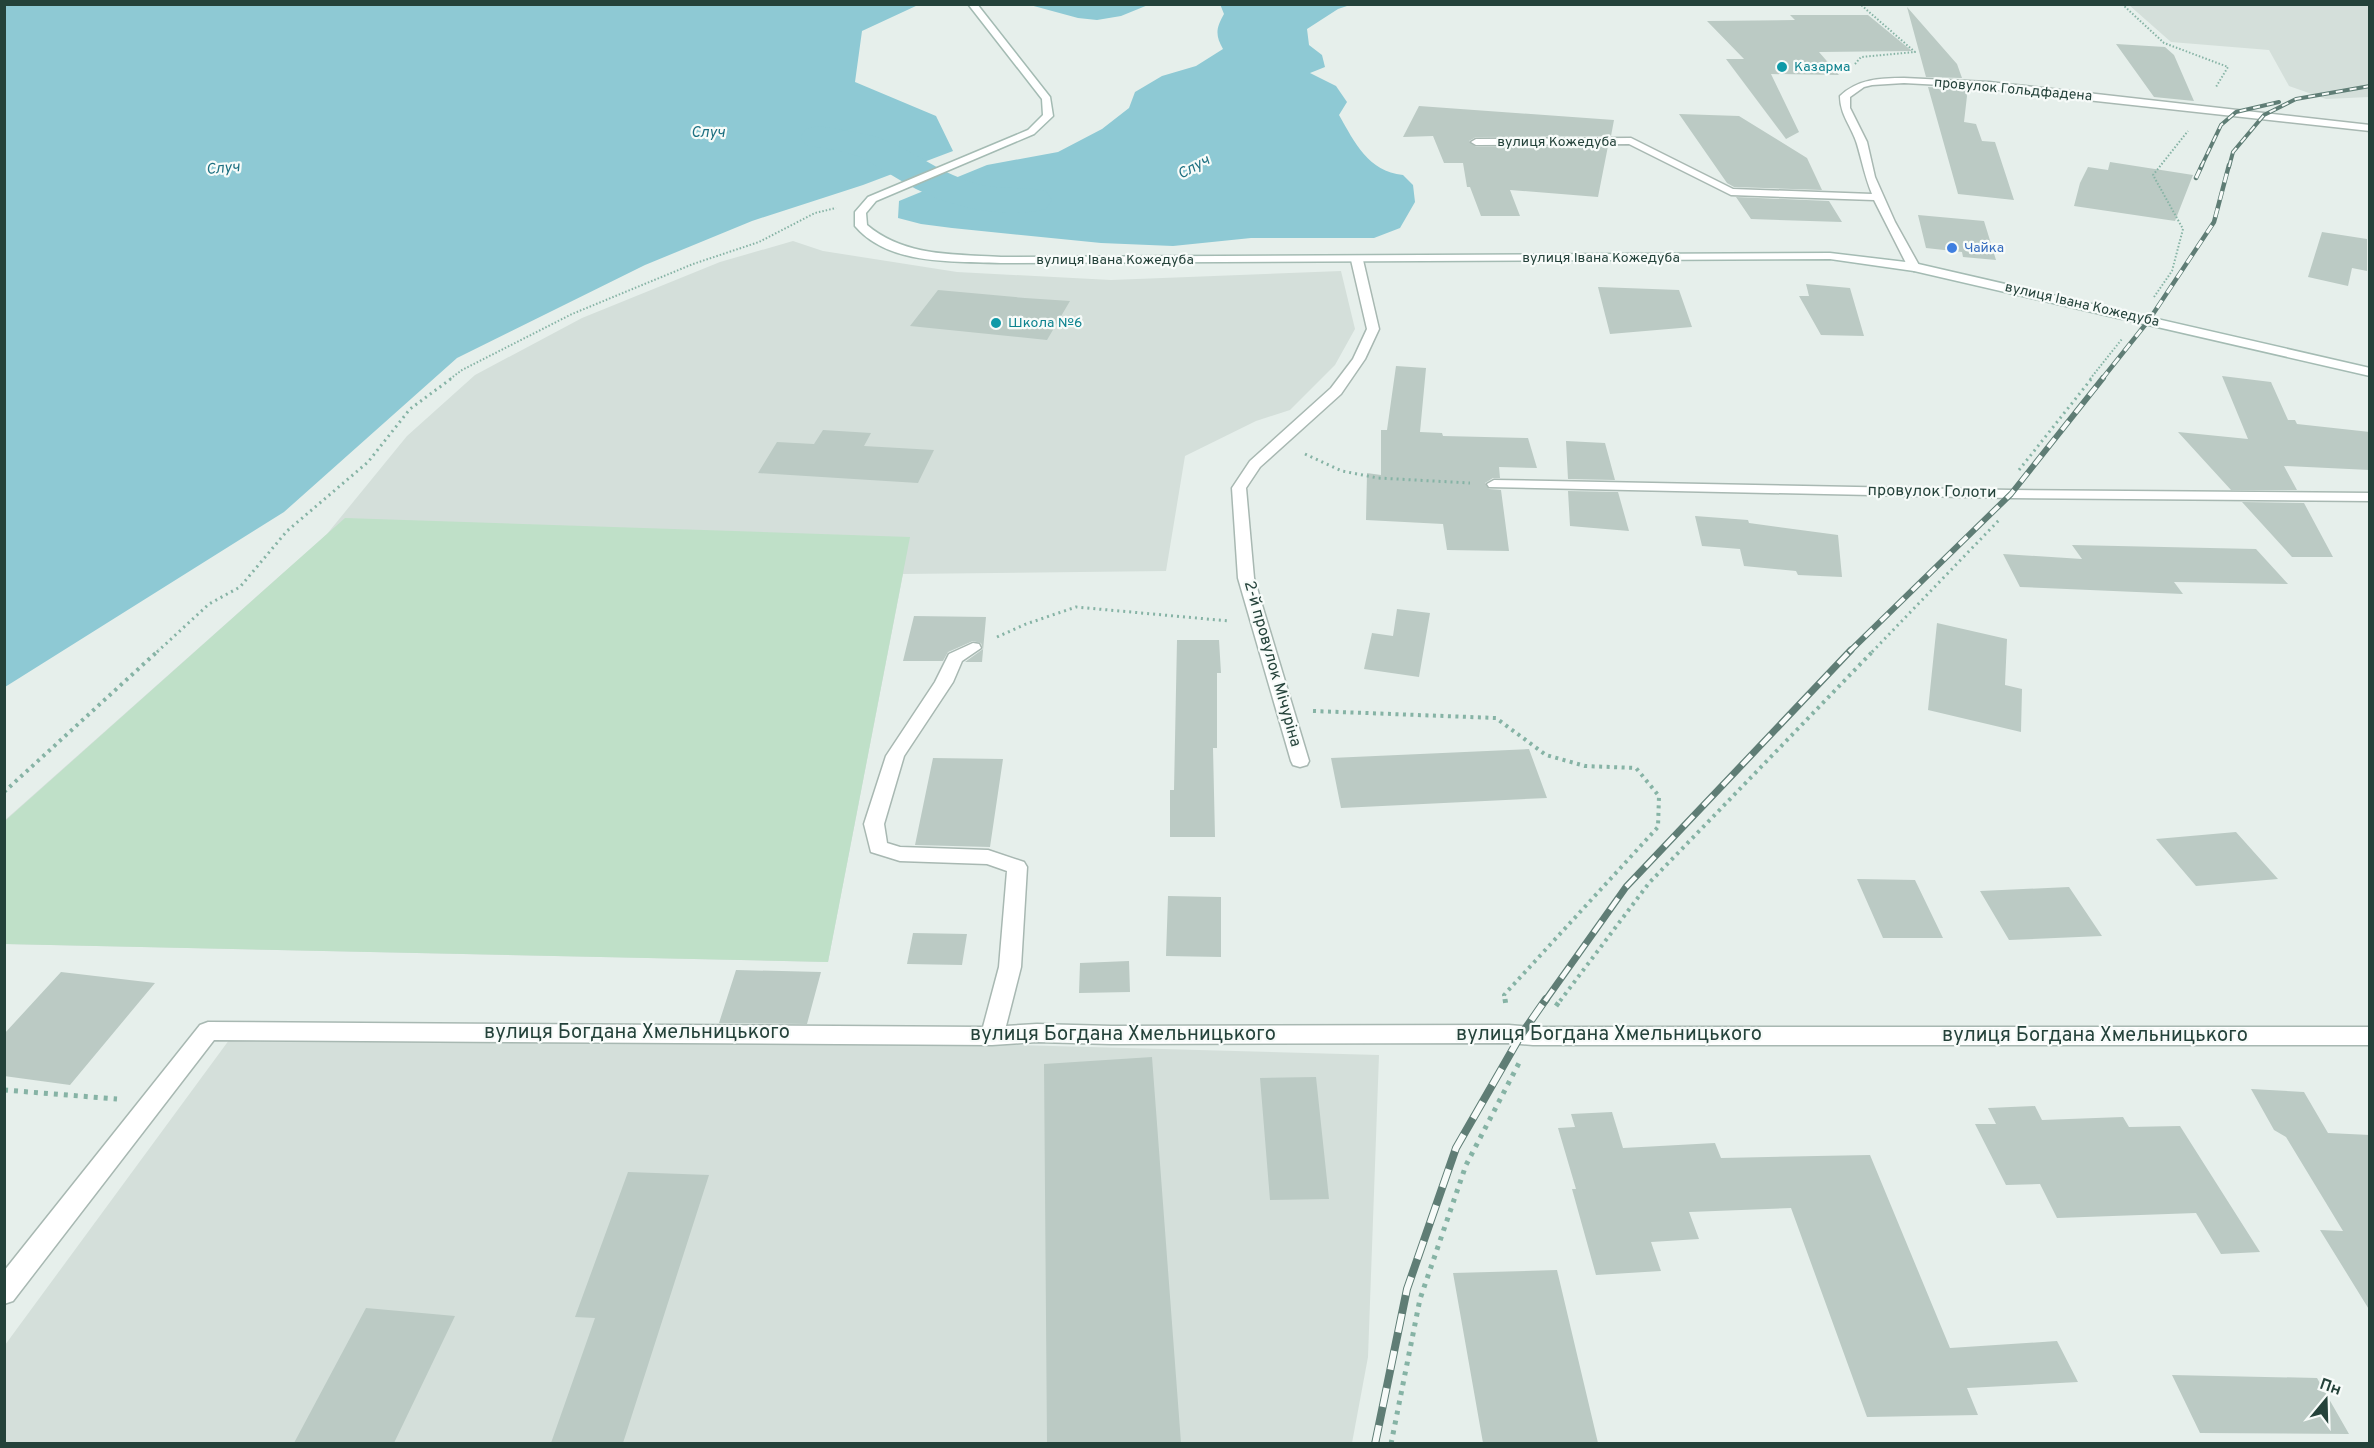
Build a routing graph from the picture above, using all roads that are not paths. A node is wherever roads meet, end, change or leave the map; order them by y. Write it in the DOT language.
graph roads {
  1 [pos="972,4"];
  2 [pos="2370,128"];
  3 [pos="1476,142"];
  4 [pos="1878,197"];
  5 [pos="1357,260"];
  6 [pos="1914,267"];
  7 [pos="2370,372"];
  8 [pos="1494,484"];
  9 [pos="2370,497"];
  10 [pos="973,648"];
  11 [pos="1300,761"];
  12 [pos="992,1036"];
  13 [pos="2370,1036"];
  14 [pos="4,1292"];
  1 -- 5 [label="street, вулиця Івана Кожедуба"];
  2 -- 4 [label="street, провулок Гольдфадена"];
  3 -- 4 [label="street, вулиця Кожедуба"];
  4 -- 6 [label="street, провулок Гольдфадена"];
  5 -- 6 [label="street, вулиця Івана Кожедуба"];
  5 -- 11 [label="street, 2-й провулок Мічуріна"];
  6 -- 7 [label="street, вулиця Івана Кожедуба"];
  8 -- 9 [label="street, провулок Голоти"];
  10 -- 12 [label="street"];
  12 -- 13 [label="street, вулиця Богдана Хмельницького"];
  12 -- 14 [label="street, вулиця Богдана Хмельницького"];
}
